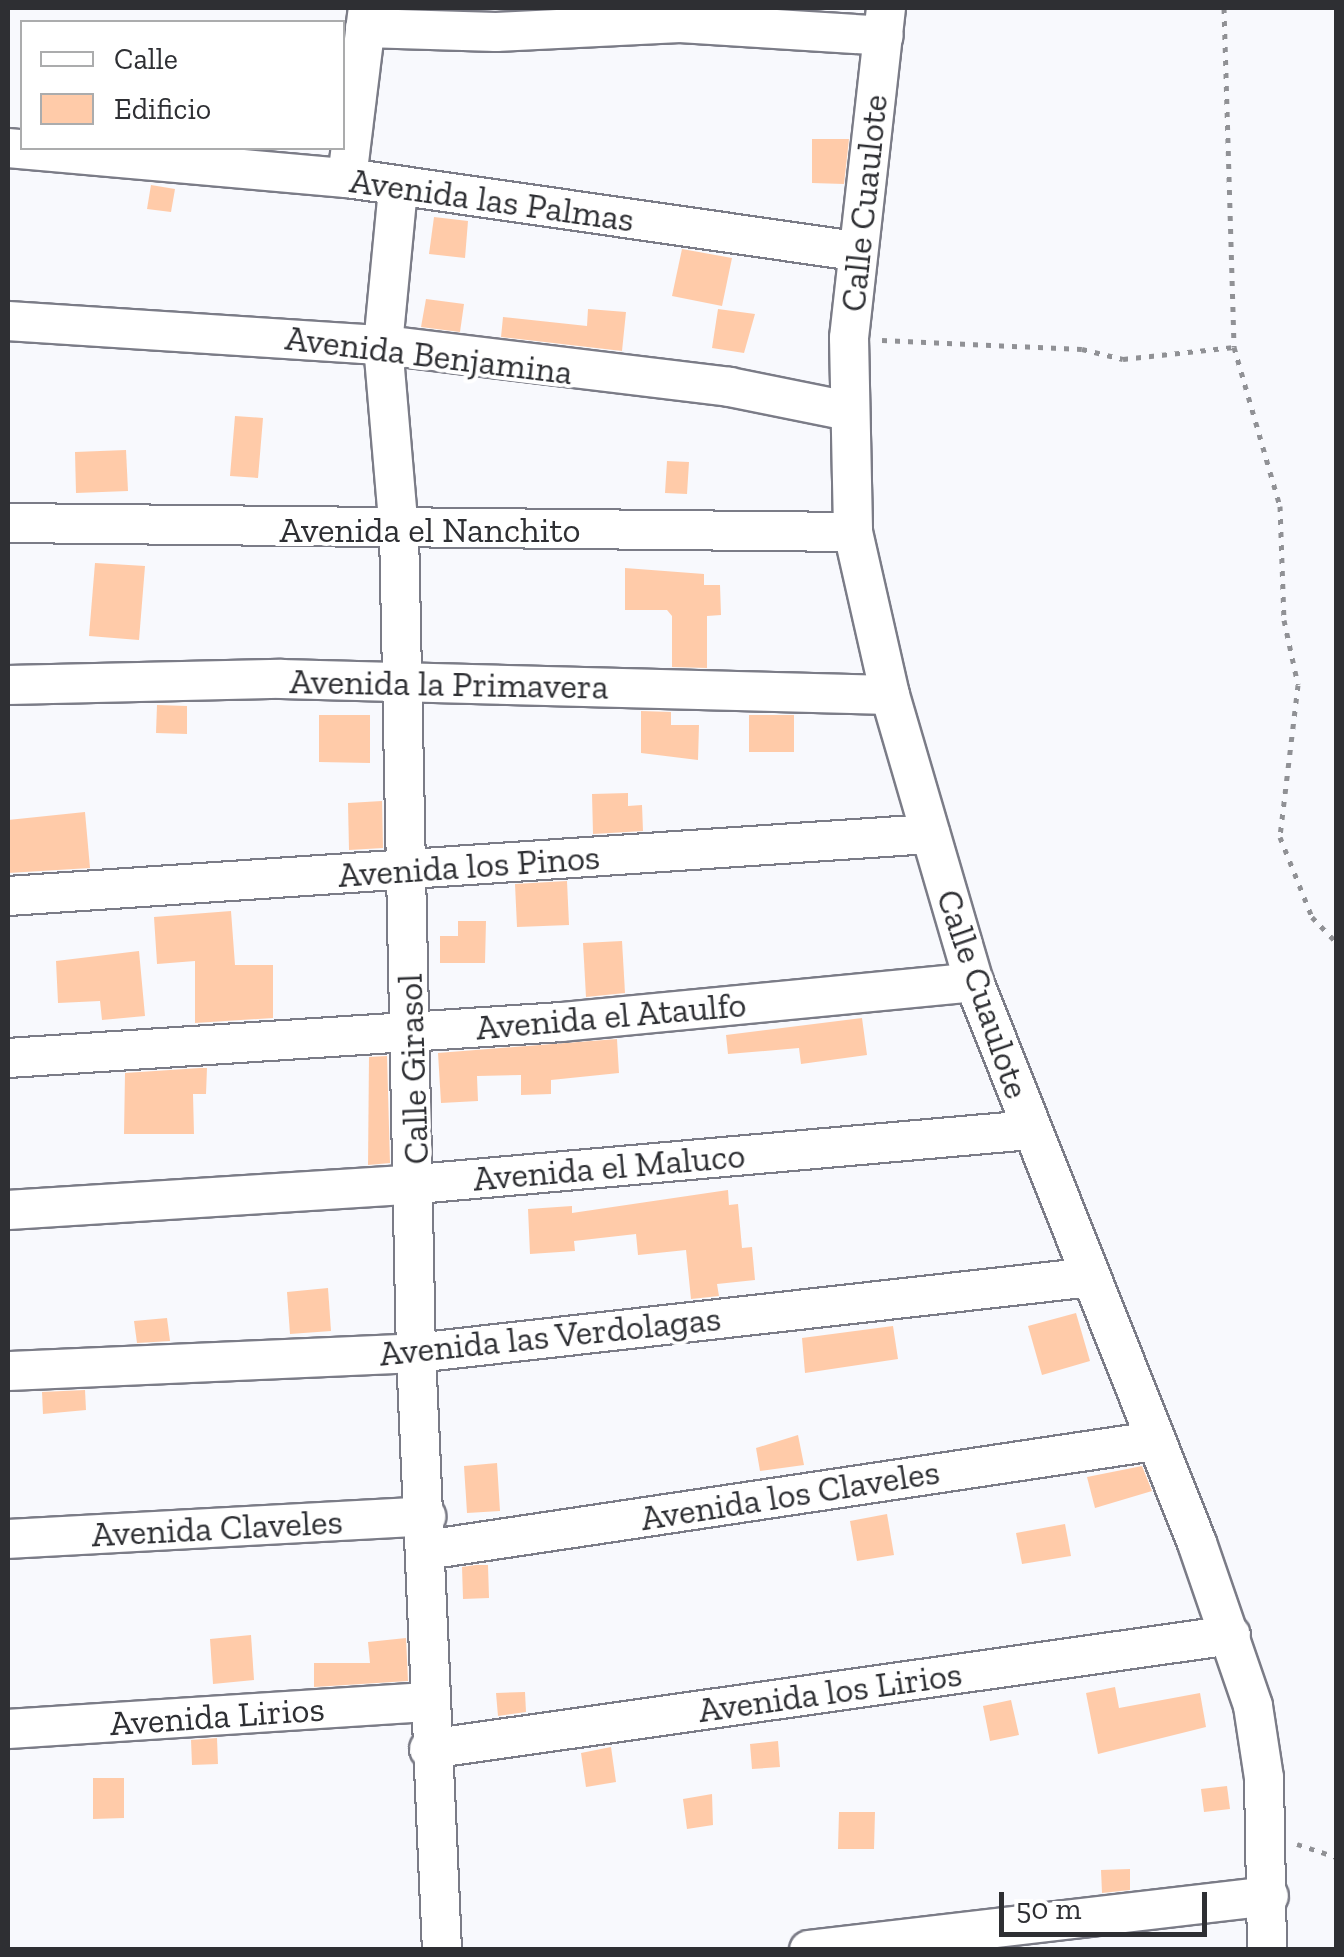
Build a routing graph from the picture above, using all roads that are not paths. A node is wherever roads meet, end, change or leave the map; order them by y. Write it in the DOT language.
graph roads {
  1 [pos="367,18"];
  2 [pos="885,22"];
  3 [pos="31,150"];
  4 [pos="347,178"];
  5 [pos="398,189"];
  6 [pos="856,251"];
  7 [pos="8,321"];
  8 [pos="382,346"];
  9 [pos="848,411"];
  10 [pos="8,523"];
  11 [pos="399,530"];
  12 [pos="852,532"];
  13 [pos="8,685"];
  14 [pos="398,686"];
  15 [pos="890,696"];
  16 [pos="930,834"];
  17 [pos="404,870"];
  18 [pos="8,896"];
  19 [pos="974,982"];
  20 [pos="414,1031"];
  21 [pos="8,1058"];
  22 [pos="1030,1130"];
  23 [pos="417,1184"];
  24 [pos="8,1210"];
  25 [pos="1090,1277"];
  26 [pos="416,1352"];
  27 [pos="8,1371"];
  28 [pos="1154,1441"];
  29 [pos="426,1533"];
  30 [pos="8,1540"];
  31 [pos="1231,1636"];
  32 [pos="427,1702"];
  33 [pos="8,1729"];
  34 [pos="429,1750"];
  35 [pos="1269,1896"];
  36 [pos="442,1950"];
  37 [pos="808,1950"];
  38 [pos="1266,1950"];
  1 -- 2 [label="street"];
  1 -- 4 [label="street"];
  2 -- 6 [label="street, Calle Cuaulote"];
  3 -- 4 [label="street, Avenida las Palmas"];
  4 -- 5 [label="street, Avenida las Palmas"];
  5 -- 6 [label="street, Avenida las Palmas"];
  5 -- 8 [label="street, Calle Girasol"];
  6 -- 9 [label="street, Calle Cuaulote"];
  7 -- 8 [label="street, Avenida Benjamina"];
  8 -- 9 [label="street, Avenida Benjamina"];
  8 -- 11 [label="street, Calle Girasol"];
  9 -- 12 [label="street, Calle Cuaulote"];
  10 -- 11 [label="street, Avenida el Nanchito"];
  11 -- 12 [label="street, Avenida el Nanchito"];
  11 -- 14 [label="street, Calle Girasol"];
  12 -- 15 [label="street, Calle Cuaulote"];
  13 -- 14 [label="street, Avenida la Primavera"];
  14 -- 15 [label="street, Avenida la Primavera"];
  14 -- 17 [label="street, Calle Girasol"];
  15 -- 16 [label="street, Calle Cuaulote"];
  16 -- 17 [label="street, Avenida los Pinos"];
  16 -- 19 [label="street, Calle Cuaulote"];
  17 -- 18 [label="street, Avenida los Pinos"];
  17 -- 20 [label="street, Calle Girasol"];
  19 -- 20 [label="street, Avenida el Ataulfo"];
  19 -- 22 [label="street, Calle Cuaulote"];
  20 -- 21 [label="street, Avenida el Ataulfo"];
  20 -- 23 [label="street, Calle Girasol"];
  22 -- 23 [label="street, Avenida el Maluco"];
  22 -- 25 [label="street, Calle Cuaulote"];
  23 -- 24 [label="street, Avenida el Maluco"];
  23 -- 26 [label="street, Calle Girasol"];
  25 -- 26 [label="street, Avenida las Verdolagas"];
  25 -- 28 [label="street, Calle Cuaulote"];
  26 -- 27 [label="street, Avenida las Verdolagas"];
  26 -- 29 [label="street, Calle Girasol"];
  28 -- 29 [label="street, Avenida los Claveles"];
  28 -- 31 [label="street, Calle Cuaulote"];
  29 -- 30 [label="street, Avenida Claveles"];
  29 -- 32 [label="street, Calle Girasol"];
  31 -- 34 [label="street, Avenida los Lirios"];
  31 -- 35 [label="street, Calle Cuaulote"];
  32 -- 33 [label="street, Avenida Lirios"];
  32 -- 34 [label="street, Calle Girasol"];
  34 -- 36 [label="street, Calle Girasol"];
  35 -- 37 [label="street"];
  35 -- 38 [label="street, Calle Cuaulote"];
}
